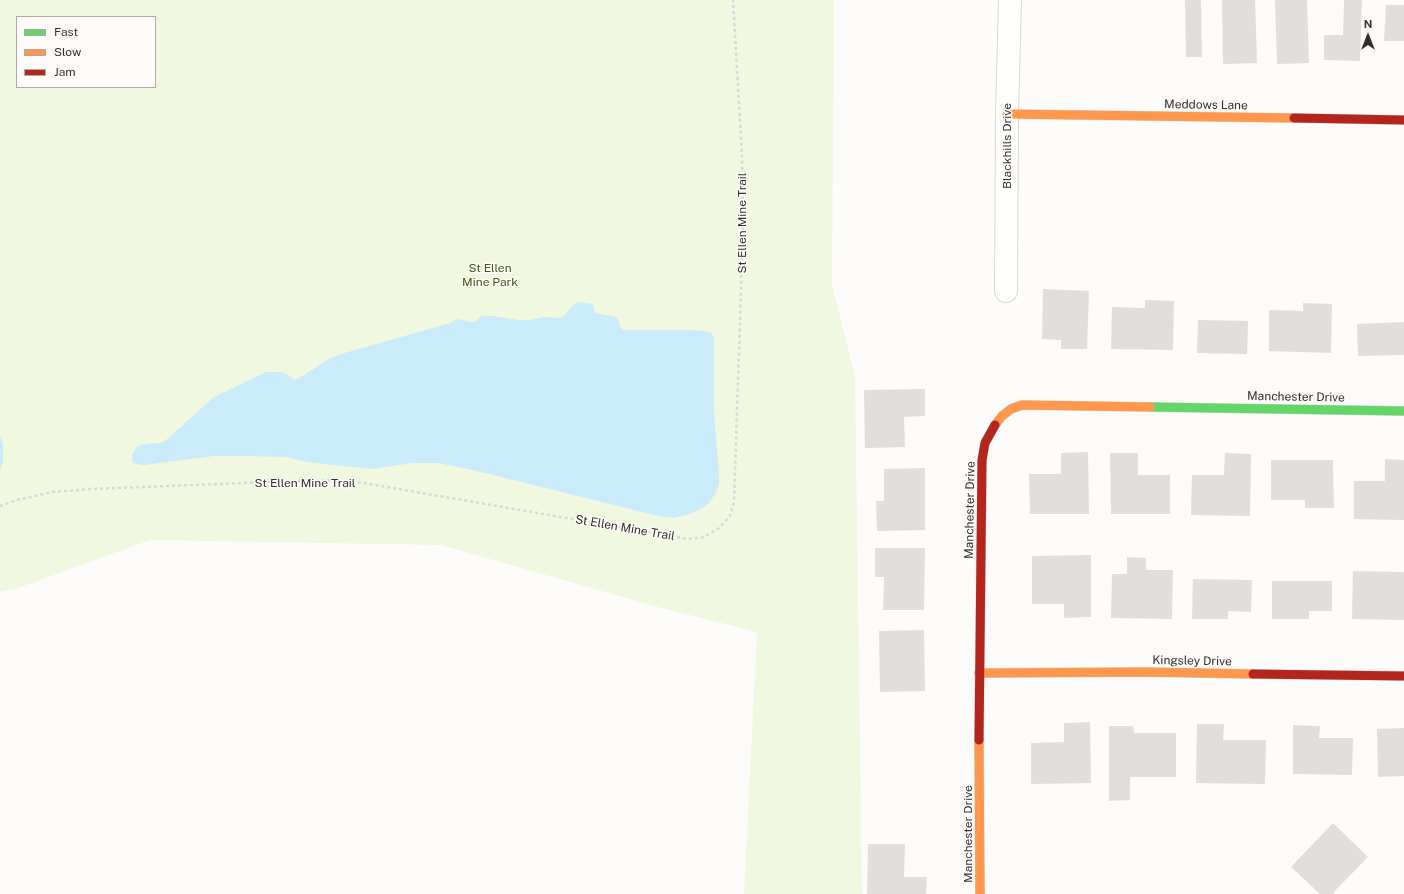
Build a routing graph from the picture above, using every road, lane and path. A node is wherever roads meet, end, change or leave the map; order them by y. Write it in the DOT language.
graph roads {
  1 [pos="733,0"];
  2 [pos="1010,0"];
  3 [pos="1007,114"];
  4 [pos="1404,120"];
  5 [pos="1006,291"];
  6 [pos="1404,411"];
  7 [pos="0,506"];
  8 [pos="979,673"];
  9 [pos="1404,676"];
  10 [pos="980,894"];
  1 -- 7 [label="path, St Ellen Mine Trail"];
  2 -- 3 [label="street, Blackhills Drive"];
  3 -- 4 [label="street, Meddows Lane"];
  3 -- 5 [label="street, Blackhills Drive"];
  6 -- 8 [label="street, Manchester Drive"];
  8 -- 9 [label="street, Kingsley Drive"];
  8 -- 10 [label="street, Manchester Drive"];
}
